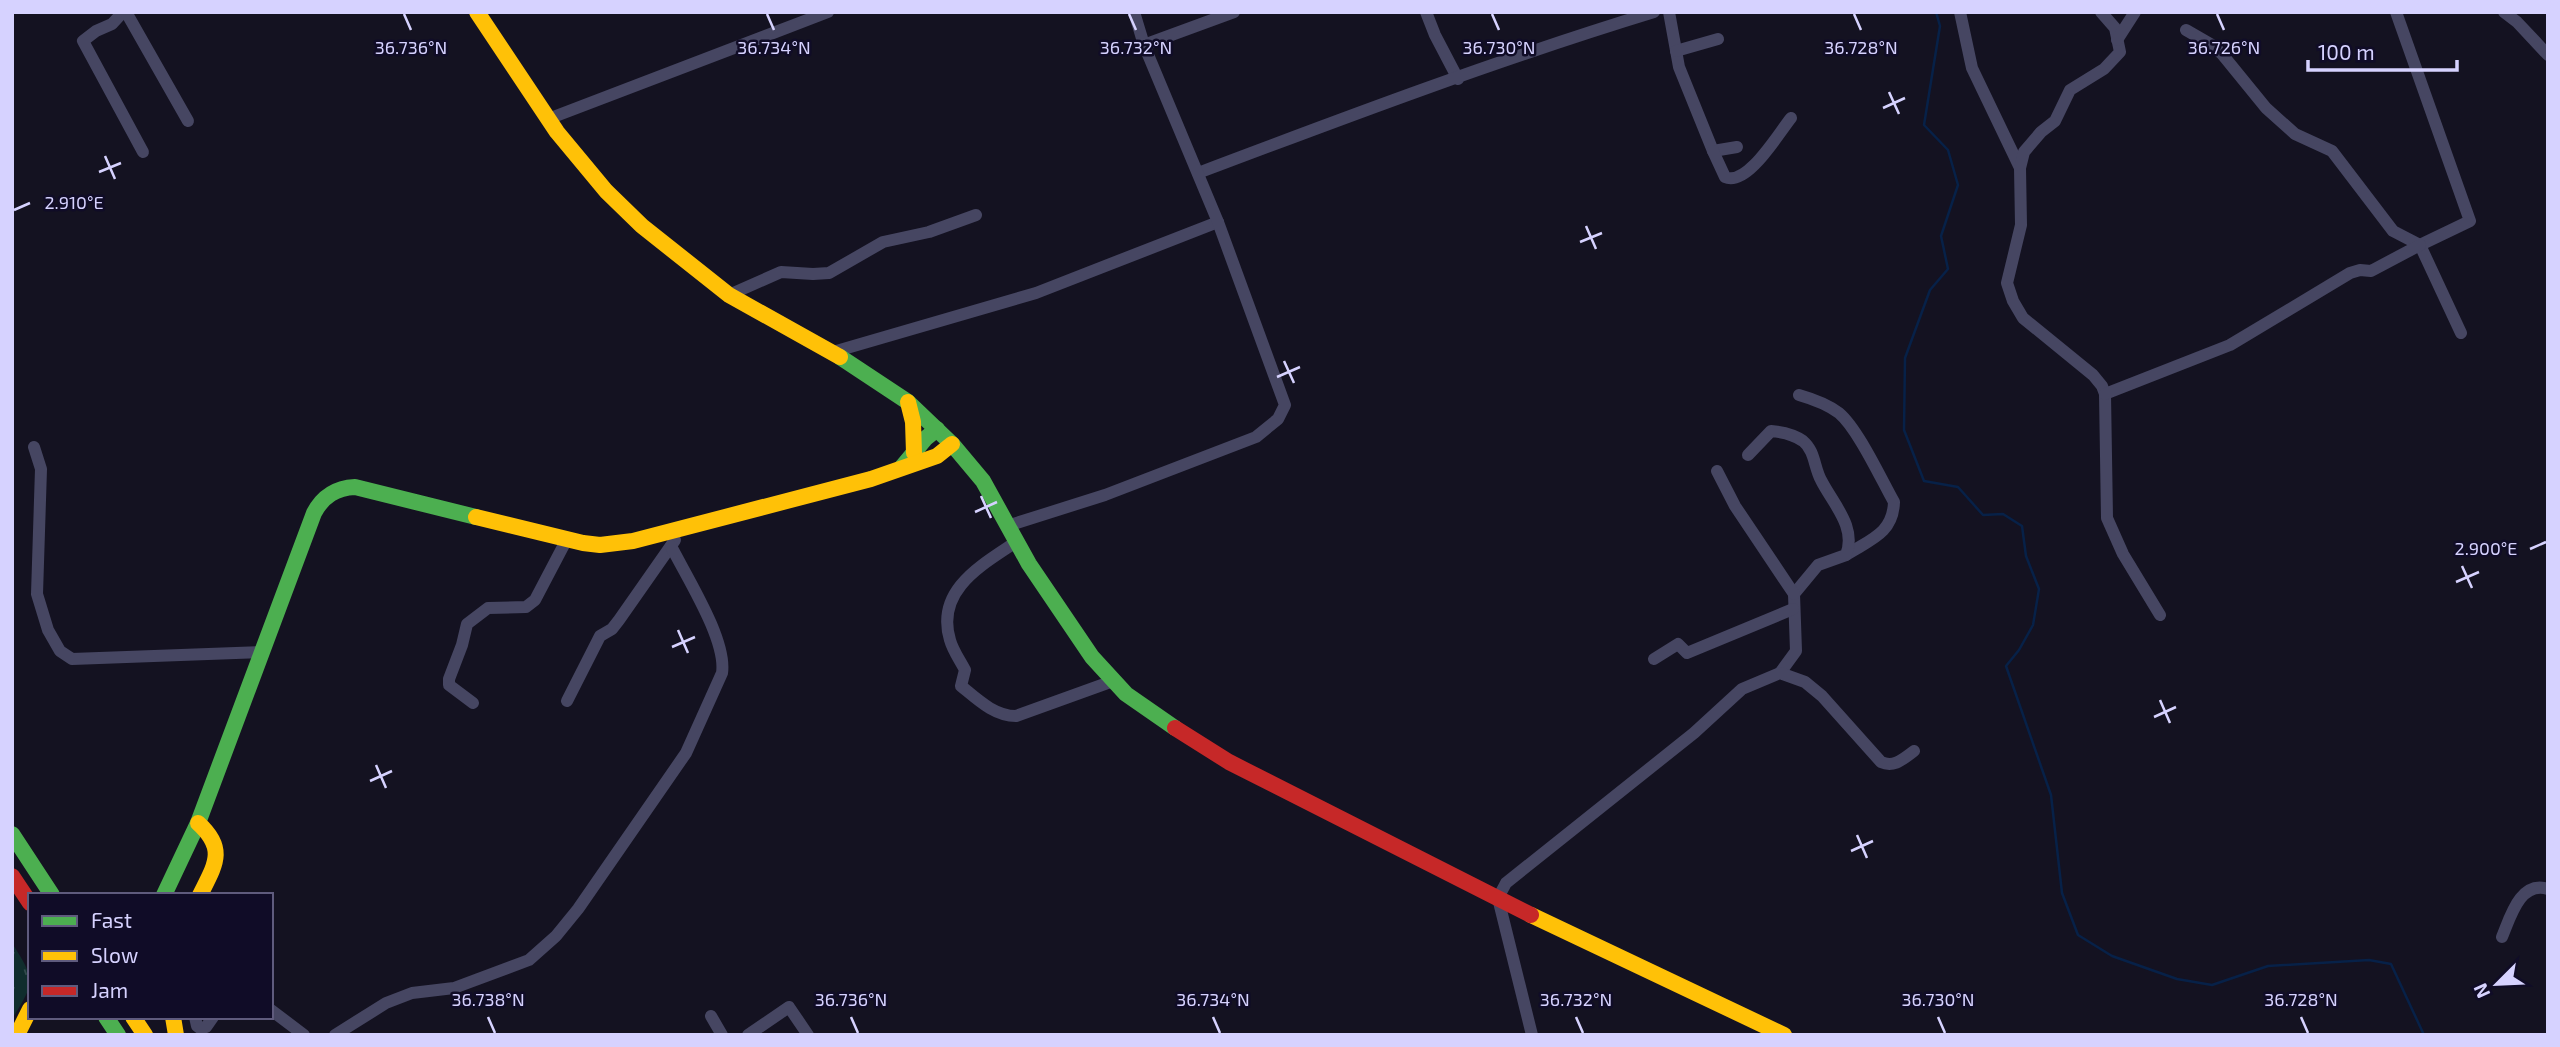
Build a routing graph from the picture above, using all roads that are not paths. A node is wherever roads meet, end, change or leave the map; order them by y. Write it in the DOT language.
graph roads {
  1 [pos="125,12"];
  2 [pos="477,12"];
  3 [pos="828,12"];
  4 [pos="1133,12"];
  5 [pos="1234,12"];
  6 [pos="1426,12"];
  7 [pos="1654,12"];
  8 [pos="1669,12"];
  9 [pos="1960,12"];
  10 [pos="2101,12"];
  11 [pos="2135,12"];
  12 [pos="2396,12"];
  13 [pos="2504,12"];
  14 [pos="2186,30"];
  15 [pos="1718,39"];
  16 [pos="2118,40"];
  17 [pos="1144,45"];
  18 [pos="1676,51"];
  19 [pos="2548,55"];
  20 [pos="1458,79"];
  21 [pos="548,118"];
  22 [pos="1791,118"];
  23 [pos="188,121"];
  24 [pos="1737,147"];
  25 [pos="1713,151"];
  26 [pos="143,152"];
  27 [pos="2020,168"];
  28 [pos="1198,173"];
  29 [pos="976,215"];
  30 [pos="1218,222"];
  31 [pos="2420,245"];
  32 [pos="729,295"];
  33 [pos="2461,333"];
  34 [pos="833,352"];
  35 [pos="2105,394"];
  36 [pos="1799,395"];
  37 [pos="908,402"];
  38 [pos="937,429"];
  39 [pos="952,444"];
  40 [pos="34,447"];
  41 [pos="1748,455"];
  42 [pos="919,457"];
  43 [pos="966,460"];
  44 [pos="1717,471"];
  45 [pos="1007,526"];
  46 [pos="684,529"];
  47 [pos="567,539"];
  48 [pos="1016,542"];
  49 [pos="671,546"];
  50 [pos="1846,555"];
  51 [pos="1794,594"];
  52 [pos="1793,610"];
  53 [pos="2160,615"];
  54 [pos="261,652"];
  55 [pos="1654,659"];
  56 [pos="1780,673"];
  57 [pos="1113,681"];
  58 [pos="567,701"];
  59 [pos="473,703"];
  60 [pos="1914,751"];
  61 [pos="198,824"];
  62 [pos="12,834"];
  63 [pos="215,863"];
  64 [pos="12,876"];
  65 [pos="2548,889"];
  66 [pos="51,893"];
  67 [pos="165,893"];
  68 [pos="201,893"];
  69 [pos="216,893"];
  70 [pos="1498,898"];
  71 [pos="28,900"];
  72 [pos="2502,937"];
  73 [pos="28,1012"];
  74 [pos="273,1012"];
  75 [pos="711,1016"];
  76 [pos="107,1019"];
  77 [pos="134,1019"];
  78 [pos="195,1019"];
  79 [pos="212,1019"];
  80 [pos="17,1035"];
  81 [pos="118,1035"];
  82 [pos="145,1035"];
  83 [pos="304,1035"];
  84 [pos="335,1035"];
  85 [pos="722,1035"];
  86 [pos="748,1035"];
  87 [pos="808,1035"];
  88 [pos="1532,1035"];
  89 [pos="1784,1035"];
  1 -- 23 [label="street"];
  1 -- 26 [label="street"];
  2 -- 21 [label="main road"];
  3 -- 21 [label="street"];
  4 -- 17 [label="street"];
  5 -- 17 [label="street"];
  6 -- 20 [label="street"];
  7 -- 20 [label="street"];
  8 -- 18 [label="street"];
  9 -- 27 [label="street"];
  10 -- 16 [label="street"];
  11 -- 16 [label="street"];
  12 -- 31 [label="street"];
  13 -- 19 [label="street"];
  14 -- 31 [label="street"];
  15 -- 18 [label="street"];
  16 -- 27 [label="street"];
  17 -- 28 [label="street"];
  18 -- 25 [label="street"];
  20 -- 28 [label="street"];
  21 -- 32 [label="main road"];
  22 -- 25 [label="street"];
  24 -- 25 [label="street"];
  27 -- 35 [label="street"];
  28 -- 30 [label="street"];
  29 -- 32 [label="street"];
  30 -- 34 [label="street"];
  30 -- 45 [label="street"];
  31 -- 33 [label="street"];
  31 -- 35 [label="street"];
  32 -- 34 [label="main road"];
  34 -- 37 [label="main road"];
  35 -- 53 [label="street"];
  36 -- 50 [label="street"];
  37 -- 38 [label="main road"];
  37 -- 42 [label="main road"];
  38 -- 39 [label="main road"];
  38 -- 42 [label="main road"];
  39 -- 42 [label="main road"];
  39 -- 43 [label="main road"];
  40 -- 54 [label="street"];
  41 -- 50 [label="street"];
  42 -- 43 [label="main road"];
  42 -- 46 [label="main road"];
  43 -- 45 [label="main road"];
  44 -- 51 [label="street"];
  45 -- 48 [label="main road"];
  46 -- 47 [label="main road"];
  46 -- 49 [label="street"];
  47 -- 54 [label="main road"];
  47 -- 59 [label="street"];
  48 -- 57 [label="main road"];
  48 -- 57 [label="street"];
  49 -- 58 [label="street"];
  49 -- 84 [label="street"];
  50 -- 51 [label="street"];
  51 -- 52 [label="street"];
  52 -- 55 [label="street"];
  52 -- 56 [label="street"];
  54 -- 61 [label="main road"];
  56 -- 60 [label="street"];
  56 -- 70 [label="street"];
  57 -- 70 [label="main road"];
  61 -- 63 [label="main road"];
  61 -- 67 [label="main road"];
  62 -- 66 [label="main road"];
  63 -- 68 [label="main road"];
  63 -- 69 [label="main road"];
  64 -- 71 [label="main road"];
  65 -- 72 [label="street"];
  70 -- 88 [label="street"];
  70 -- 89 [label="main road"];
  73 -- 80 [label="main road"];
  74 -- 83 [label="street"];
  75 -- 85 [label="street"];
  76 -- 81 [label="main road"];
  77 -- 82 [label="main road"];
  78 -- 79 [label="street"];
  86 -- 87 [label="street"];
}
